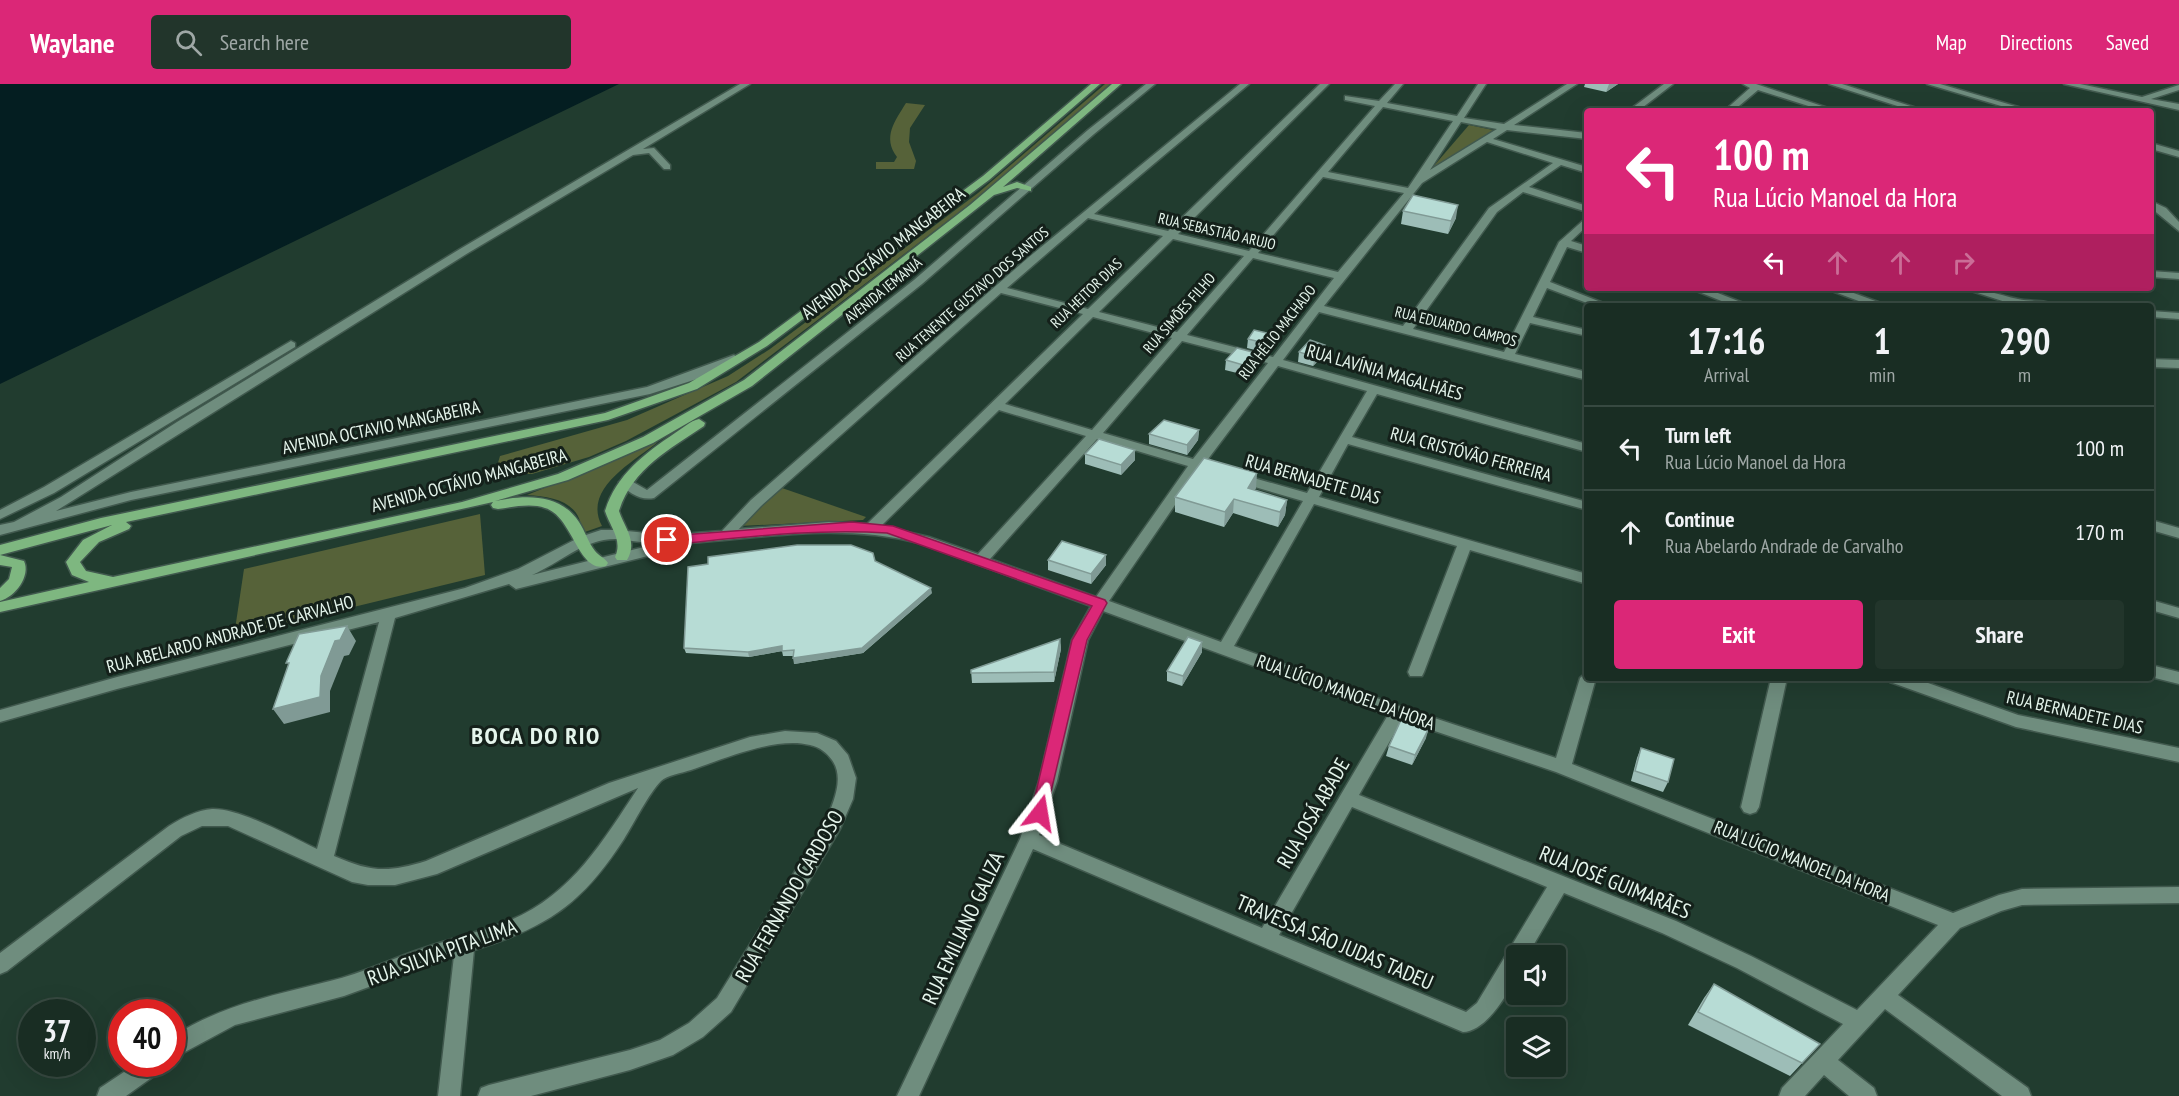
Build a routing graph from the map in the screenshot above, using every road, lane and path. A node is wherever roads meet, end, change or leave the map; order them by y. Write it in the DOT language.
graph roads {
  1 [pos="728,84"];
  2 [pos="746,84"];
  3 [pos="1095,84"];
  4 [pos="1117,84"];
  5 [pos="1151,84"];
  6 [pos="1245,84"];
  7 [pos="1399,84"];
  8 [pos="1482,84"];
  9 [pos="1573,84"];
  10 [pos="1669,84"];
  11 [pos="1747,84"];
  12 [pos="1833,84"];
  13 [pos="1931,84"];
  14 [pos="2068,84"];
  15 [pos="1756,87"];
  16 [pos="2179,87"];
  17 [pos="1324,91"];
  18 [pos="1348,98"];
  19 [pos="2145,98"];
  20 [pos="1383,104"];
  21 [pos="2179,107"];
  22 [pos="1636,108"];
  23 [pos="1732,108"];
  24 [pos="1823,108"];
  25 [pos="1912,108"];
  26 [pos="2017,108"];
  27 [pos="1459,120"];
  28 [pos="1503,127"];
  29 [pos="1584,136"];
  30 [pos="1485,139"];
  31 [pos="2154,147"];
  32 [pos="613,153"];
  33 [pos="2179,154"];
  34 [pos="627,156"];
  35 [pos="1560,162"];
  36 [pos="667,166"];
  37 [pos="1584,169"];
  38 [pos="1323,174"];
  39 [pos="1413,186"];
  40 [pos="1521,188"];
  41 [pos="1028,189"];
  42 [pos="974,207"];
  43 [pos="1584,208"];
  44 [pos="2156,210"];
  45 [pos="2179,210"];
  46 [pos="1087,215"];
  47 [pos="1584,223"];
  48 [pos="2179,228"];
  49 [pos="1169,235"];
  50 [pos="1564,243"];
  51 [pos="1584,249"];
  52 [pos="1250,254"];
  53 [pos="2154,274"];
  54 [pos="1341,276"];
  55 [pos="2179,276"];
  56 [pos="1542,283"];
  57 [pos="999,289"];
  58 [pos="1702,291"];
  59 [pos="1838,291"];
  60 [pos="1977,291"];
  61 [pos="1597,303"];
  62 [pos="1736,303"];
  63 [pos="1874,303"];
  64 [pos="2016,303"];
  65 [pos="1317,308"];
  66 [pos="1090,312"];
  67 [pos="2154,314"];
  68 [pos="2179,316"];
  69 [pos="1525,318"];
  70 [pos="1406,330"];
  71 [pos="1584,332"];
  72 [pos="1179,336"];
  73 [pos="763,344"];
  74 [pos="1508,356"];
  75 [pos="1275,361"];
  76 [pos="2154,363"];
  77 [pos="2179,364"];
  78 [pos="1584,375"];
  79 [pos="748,383"];
  80 [pos="1373,390"];
  81 [pos="995,405"];
  82 [pos="1095,434"];
  83 [pos="1344,439"];
  84 [pos="1584,447"];
  85 [pos="1196,465"];
  86 [pos="626,482"];
  87 [pos="1309,498"];
  88 [pos="192,504"];
  89 [pos="1584,505"];
  90 [pos="1,515"];
  91 [pos="406,520"];
  92 [pos="20,524"];
  93 [pos="2154,526"];
  94 [pos="872,527"];
  95 [pos="0,530"];
  96 [pos="2179,533"];
  97 [pos="622,534"];
  98 [pos="726,535"];
  99 [pos="703,537"];
  100 [pos="582,541"];
  101 [pos="1465,544"];
  102 [pos="0,550"];
  103 [pos="622,557"];
  104 [pos="0,560"];
  105 [pos="981,560"];
  106 [pos="600,563"];
  107 [pos="1584,578"];
  108 [pos="125,580"];
  109 [pos="470,592"];
  110 [pos="0,596"];
  111 [pos="1100,603"];
  112 [pos="2154,606"];
  113 [pos="0,607"];
  114 [pos="389,613"];
  115 [pos="2179,613"];
  116 [pos="1224,648"];
  117 [pos="1416,672"];
  118 [pos="2154,672"];
  119 [pos="2179,678"];
  120 [pos="1587,681"];
  121 [pos="1778,681"];
  122 [pos="1904,681"];
  123 [pos="1398,712"];
  124 [pos="0,716"];
  125 [pos="2179,755"];
  126 [pos="1562,767"];
  127 [pos="656,774"];
  128 [pos="1348,798"];
  129 [pos="1750,807"];
  130 [pos="1029,839"];
  131 [pos="323,862"];
  132 [pos="1559,884"];
  133 [pos="2179,896"];
  134 [pos="1953,922"];
  135 [pos="1267,938"];
  136 [pos="465,946"];
  137 [pos="0,965"];
  138 [pos="1884,996"];
  139 [pos="1859,1022"];
  140 [pos="186,1039"];
  141 [pos="1823,1061"];
  142 [pos="135,1077"];
  143 [pos="108,1096"];
  144 [pos="449,1096"];
  145 [pos="489,1096"];
  146 [pos="908,1096"];
  147 [pos="1790,1096"];
  148 [pos="1866,1096"];
  149 [pos="2020,1096"];
  1 -- 32 [label="street"];
  2 -- 34 [label="street"];
  3 -- 73 [label="main road, AVENIDA OCTÁVIO MANGABEIRA"];
  4 -- 42 [label="main road, AVENIDA OCTÁVIO MANGABEIRA"];
  5 -- 41 [label="street, AVENIDA IEMANJÁ"];
  6 -- 46 [label="street, RUA TENENTE GUSTAVO DOS SANTOS"];
  7 -- 20 [label="street, RUA SIMÕES FILHO"];
  8 -- 27 [label="street, RUA HÉLIO MACHADO"];
  9 -- 28 [label="street"];
  10 -- 22 [label="street"];
  11 -- 15 [label="street"];
  12 -- 25 [label="street"];
  13 -- 26 [label="street"];
  14 -- 19 [label="street"];
  15 -- 23 [label="street"];
  15 -- 24 [label="street"];
  16 -- 19 [label="street"];
  17 -- 49 [label="street, RUA HEITOR DIAS"];
  18 -- 20 [label="street"];
  19 -- 21 [label="street"];
  20 -- 27 [label="street"];
  20 -- 38 [label="street, RUA SIMÕES FILHO"];
  27 -- 28 [label="street"];
  27 -- 39 [label="street, RUA HÉLIO MACHADO"];
  28 -- 29 [label="street"];
  28 -- 30 [label="street"];
  30 -- 35 [label="street"];
  30 -- 39 [label="street"];
  31 -- 33 [label="street"];
  32 -- 34 [label="street"];
  32 -- 90 [label="street"];
  34 -- 36 [label="street"];
  34 -- 92 [label="street"];
  35 -- 37 [label="street"];
  35 -- 40 [label="street"];
  38 -- 39 [label="street"];
  38 -- 52 [label="street, RUA SIMÕES FILHO"];
  39 -- 54 [label="street, RUA HÉLIO MACHADO"];
  40 -- 43 [label="street"];
  40 -- 70 [label="street"];
  41 -- 42 [label="main road"];
  41 -- 86 [label="street, AVENIDA IEMANJÁ"];
  42 -- 79 [label="main road, AVENIDA OCTÁVIO MANGABEIRA"];
  44 -- 45 [label="street"];
  44 -- 48 [label="street"];
  46 -- 49 [label="street, RUA SEBASTIÃO ARUJO"];
  46 -- 57 [label="street, RUA TENENTE GUSTAVO DOS SANTOS"];
  47 -- 50 [label="street"];
  49 -- 52 [label="street, RUA SEBASTIÃO ARUJO"];
  49 -- 66 [label="street, RUA HEITOR DIAS"];
  50 -- 51 [label="street"];
  50 -- 56 [label="street"];
  52 -- 54 [label="street, RUA SEBASTIÃO ARUJO"];
  52 -- 72 [label="street, RUA SIMÕES FILHO"];
  53 -- 55 [label="street"];
  54 -- 65 [label="street, RUA HÉLIO MACHADO"];
  56 -- 61 [label="street"];
  56 -- 69 [label="street"];
  57 -- 66 [label="street, RUA LAVÍNIA MAGALHÃES"];
  57 -- 98 [label="street, RUA TENENTE GUSTAVO DOS SANTOS"];
  58 -- 62 [label="street"];
  59 -- 63 [label="street"];
  60 -- 64 [label="street"];
  65 -- 70 [label="street, RUA EDUARDO CAMPOS"];
  65 -- 75 [label="street, RUA HÉLIO MACHADO"];
  66 -- 72 [label="street, RUA LAVÍNIA MAGALHÃES"];
  66 -- 81 [label="street, RUA HEITOR DIAS"];
  67 -- 68 [label="street"];
  69 -- 71 [label="street"];
  69 -- 74 [label="street"];
  70 -- 74 [label="street, RUA EDUARDO CAMPOS"];
  72 -- 75 [label="street, RUA LAVÍNIA MAGALHÃES"];
  72 -- 82 [label="street, RUA SIMÕES FILHO"];
  73 -- 88 [label="main road, AVENIDA OCTÁVIO MANGABEIRA"];
  73 -- 92 [label="street, AVENIDA OCTAVIO MANGABEIRA"];
  74 -- 78 [label="street, RUA EDUARDO CAMPOS"];
  75 -- 80 [label="street, RUA LAVÍNIA MAGALHÃES"];
  75 -- 85 [label="street, RUA HÉLIO MACHADO"];
  76 -- 77 [label="street"];
  79 -- 86 [label="main road"];
  79 -- 91 [label="main road, AVENIDA OCTÁVIO MANGABEIRA"];
  80 -- 83 [label="street"];
  80 -- 84 [label="street, RUA LAVÍNIA MAGALHÃES"];
  81 -- 82 [label="street, RUA BERNADETE DIAS"];
  81 -- 94 [label="street, RUA HEITOR DIAS"];
  82 -- 85 [label="street, RUA BERNADETE DIAS"];
  82 -- 105 [label="street, RUA SIMÕES FILHO"];
  83 -- 87 [label="street"];
  83 -- 89 [label="street, RUA CRISTÓVÃO FERREIRA"];
  85 -- 87 [label="street, RUA BERNADETE DIAS"];
  85 -- 111 [label="street, RUA HÉLIO MACHADO"];
  86 -- 97 [label="main road"];
  87 -- 101 [label="street, RUA BERNADETE DIAS"];
  87 -- 116 [label="street"];
  88 -- 102 [label="main road, AVENIDA OCTÁVIO MANGABEIRA"];
  88 -- 108 [label="main road"];
  91 -- 100 [label="main road"];
  91 -- 108 [label="main road, AVENIDA OCTÁVIO MANGABEIRA"];
  92 -- 95 [label="street, AVENIDA OCTAVIO MANGABEIRA"];
  93 -- 96 [label="street"];
  94 -- 98 [label="street, RUA LÚCIO MANOEL DA HORA"];
  94 -- 105 [label="street, RUA LÚCIO MANOEL DA HORA"];
  97 -- 99 [label="street, RUA ABELARDO ANDRADE DE CARVALHO"];
  97 -- 100 [label="street, RUA ABELARDO ANDRADE DE CARVALHO"];
  97 -- 103 [label="main road"];
  98 -- 99 [label="street, RUA ABELARDO ANDRADE DE CARVALHO"];
  99 -- 103 [label="street, RUA ABELARDO ANDRADE DE CARVALHO"];
  100 -- 106 [label="main road"];
  100 -- 109 [label="street, RUA ABELARDO ANDRADE DE CARVALHO"];
  101 -- 107 [label="street, RUA BERNADETE DIAS"];
  101 -- 117 [label="street"];
  103 -- 106 [label="street, RUA ABELARDO ANDRADE DE CARVALHO"];
  104 -- 110 [label="main road"];
  105 -- 111 [label="street, RUA LÚCIO MANOEL DA HORA"];
  106 -- 109 [label="street, RUA ABELARDO ANDRADE DE CARVALHO"];
  108 -- 113 [label="main road, AVENIDA OCTÁVIO MANGABEIRA"];
  109 -- 114 [label="street, RUA ABELARDO ANDRADE DE CARVALHO"];
  111 -- 116 [label="street, RUA LÚCIO MANOEL DA HORA"];
  111 -- 130 [label="street, RUA EMILIANO GALIZA"];
  112 -- 115 [label="street"];
  114 -- 124 [label="street, RUA ABELARDO ANDRADE DE CARVALHO"];
  114 -- 131 [label="street"];
  116 -- 123 [label="street, RUA LÚCIO MANOEL DA HORA"];
  118 -- 119 [label="street"];
  120 -- 126 [label="street"];
  121 -- 129 [label="street"];
  122 -- 125 [label="street, RUA BERNADETE DIAS"];
  123 -- 126 [label="street, RUA LÚCIO MANOEL DA HORA"];
  123 -- 128 [label="street, RUA JOSÁ ABADE"];
  126 -- 134 [label="street, RUA LÚCIO MANOEL DA HORA"];
  127 -- 131 [label="street, RUA FERNANDO CARDOSO"];
  127 -- 136 [label="street, RUA SILVIA PITA LIMA"];
  127 -- 145 [label="street, RUA FERNANDO CARDOSO"];
  128 -- 132 [label="street, RUA JOSÉ GUIMARÃES"];
  128 -- 135 [label="street, RUA JOSÁ ABADE"];
  130 -- 135 [label="street, TRAVESSA SÃO JUDAS TADEU"];
  130 -- 146 [label="street, RUA EMILIANO GALIZA"];
  131 -- 137 [label="street, RUA FERNANDO CARDOSO"];
  132 -- 135 [label="street, TRAVESSA SÃO JUDAS TADEU"];
  132 -- 139 [label="street, RUA JOSÉ GUIMARÃES"];
  133 -- 134 [label="street"];
  134 -- 138 [label="street"];
  136 -- 140 [label="street, RUA SILVIA PITA LIMA"];
  136 -- 144 [label="street"];
  138 -- 139 [label="street"];
  138 -- 149 [label="street"];
  139 -- 141 [label="street"];
  141 -- 147 [label="street"];
  141 -- 148 [label="street"];
  142 -- 143 [label="street"];
}
